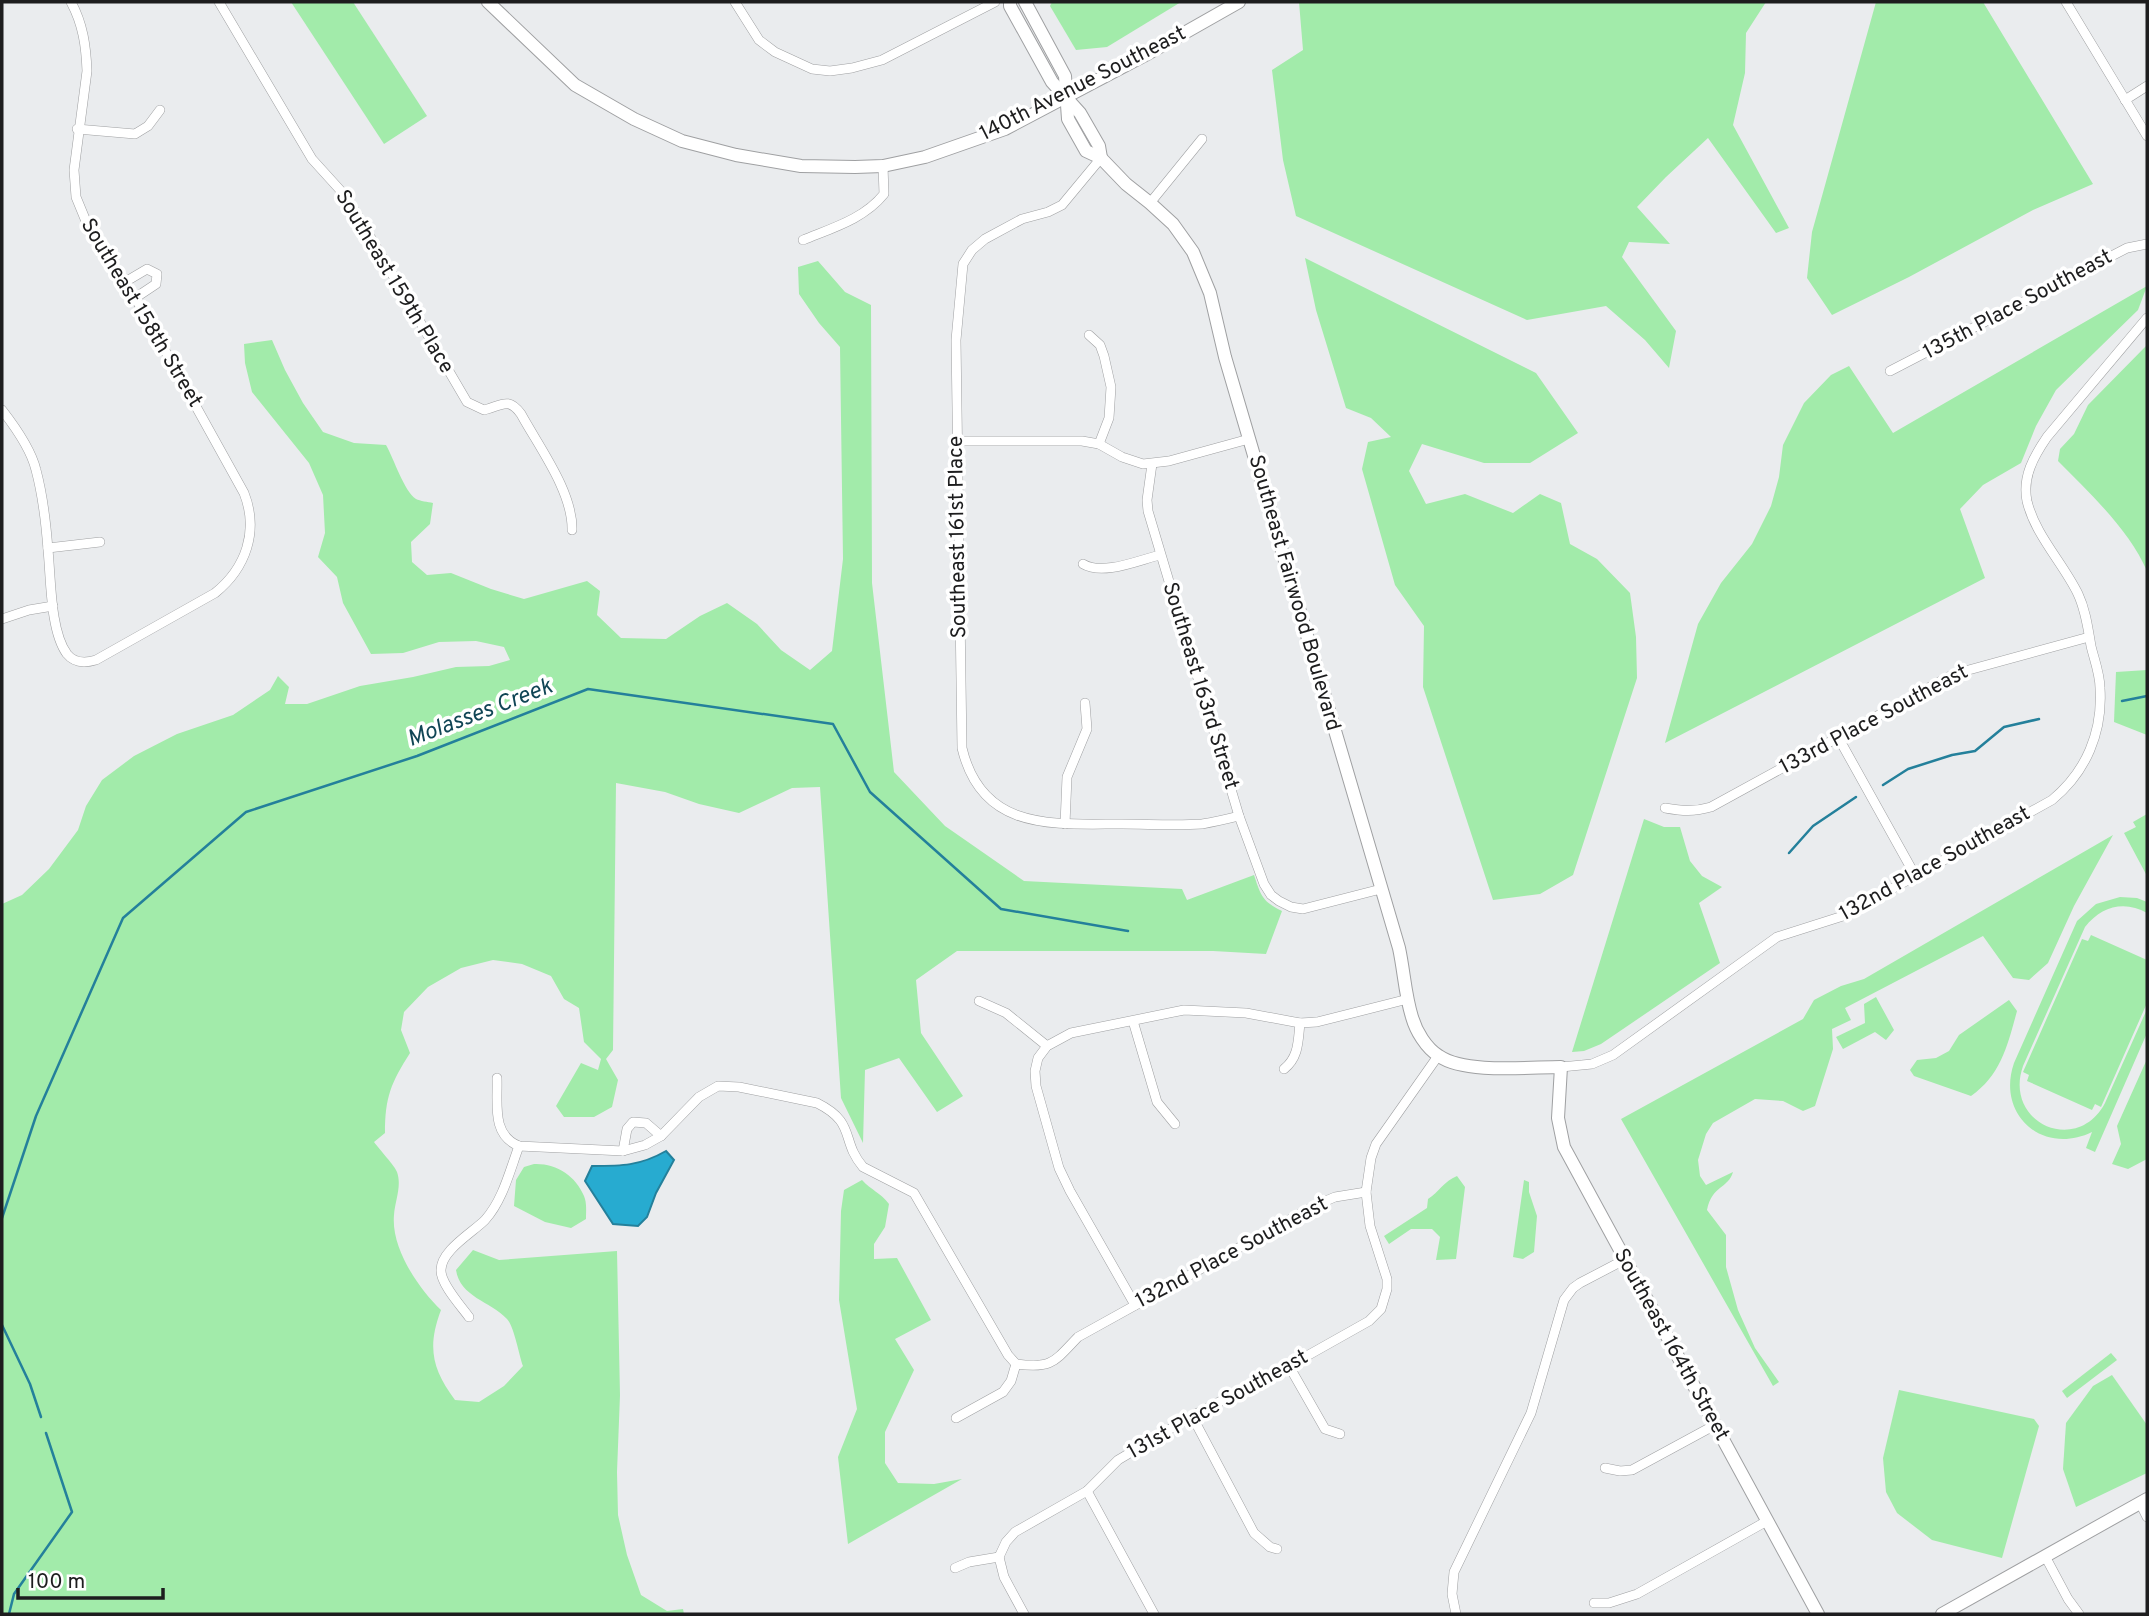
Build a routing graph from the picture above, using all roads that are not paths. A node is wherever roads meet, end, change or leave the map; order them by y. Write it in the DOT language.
graph roads {
  1 [pos="71,2"];
  2 [pos="219,2"];
  3 [pos="488,2"];
  4 [pos="735,2"];
  5 [pos="995,2"];
  6 [pos="1010,2"];
  7 [pos="1025,2"];
  8 [pos="1239,2"];
  9 [pos="2066,2"];
  10 [pos="2147,86"];
  11 [pos="1066,98"];
  12 [pos="2124,100"];
  13 [pos="160,110"];
  14 [pos="78,129"];
  15 [pos="2147,136"];
  16 [pos="1202,139"];
  17 [pos="1101,158"];
  18 [pos="883,166"];
  19 [pos="1150,203"];
  20 [pos="803,240"];
  21 [pos="2147,244"];
  22 [pos="125,282"];
  23 [pos="135,298"];
  24 [pos="2147,318"];
  25 [pos="1089,335"];
  26 [pos="1890,372"];
  27 [pos="2,410"];
  28 [pos="1249,439"];
  29 [pos="957,442"];
  30 [pos="1099,444"];
  31 [pos="1152,464"];
  32 [pos="572,530"];
  33 [pos="100,542"];
  34 [pos="48,548"];
  35 [pos="1160,555"];
  36 [pos="1083,565"];
  37 [pos="53,606"];
  38 [pos="2,619"];
  39 [pos="2089,637"];
  40 [pos="1085,703"];
  41 [pos="1838,737"];
  42 [pos="1665,808"];
  43 [pos="1239,816"];
  44 [pos="1065,824"];
  45 [pos="1916,877"];
  46 [pos="1381,888"];
  47 [pos="1408,999"];
  48 [pos="979,1001"];
  49 [pos="1133,1021"];
  50 [pos="1300,1023"];
  51 [pos="1047,1046"];
  52 [pos="1438,1056"];
  53 [pos="1561,1067"];
  54 [pos="1284,1069"];
  55 [pos="497,1077"];
  56 [pos="1175,1124"];
  57 [pos="661,1136"];
  58 [pos="519,1146"];
  59 [pos="623,1151"];
  60 [pos="1366,1192"];
  61 [pos="1624,1260"];
  62 [pos="1135,1305"];
  63 [pos="469,1317"];
  64 [pos="1016,1364"];
  65 [pos="1289,1366"];
  66 [pos="1192,1416"];
  67 [pos="956,1418"];
  68 [pos="1714,1425"];
  69 [pos="1340,1434"];
  70 [pos="1605,1468"];
  71 [pos="1087,1491"];
  72 [pos="2144,1501"];
  73 [pos="2147,1517"];
  74 [pos="1767,1521"];
  75 [pos="1277,1549"];
  76 [pos="2045,1556"];
  77 [pos="999,1557"];
  78 [pos="955,1568"];
  79 [pos="1594,1603"];
  80 [pos="1024,1614"];
  81 [pos="1154,1614"];
  82 [pos="1456,1614"];
  83 [pos="1818,1614"];
  84 [pos="1942,1614"];
  85 [pos="2079,1614"];
  1 -- 14 [label="street, Southeast 158th Street"];
  2 -- 32 [label="street, Southeast 159th Place"];
  3 -- 18 [label="street, 140th Avenue Southeast"];
  4 -- 5 [label="street"];
  6 -- 11 [label="street, Southeast Fairwood Boulevard"];
  7 -- 11 [label="street, Southeast Fairwood Boulevard"];
  8 -- 11 [label="street, 140th Avenue Southeast"];
  9 -- 12 [label="street"];
  10 -- 12 [label="street"];
  11 -- 17 [label="street, Southeast Fairwood Boulevard"];
  11 -- 18 [label="street, 140th Avenue Southeast"];
  12 -- 15 [label="street"];
  13 -- 14 [label="street"];
  14 -- 22 [label="street, Southeast 158th Street"];
  16 -- 19 [label="street"];
  17 -- 19 [label="street, Southeast Fairwood Boulevard"];
  17 -- 29 [label="street, Southeast 161st Place"];
  18 -- 20 [label="street"];
  19 -- 28 [label="street, Southeast Fairwood Boulevard"];
  21 -- 26 [label="street, 135th Place Southeast"];
  22 -- 23 [label="street, Southeast 158th Street"];
  22 -- 23 [label="street"];
  23 -- 37 [label="street, Southeast 158th Street"];
  24 -- 39 [label="street, 132nd Place Southeast"];
  25 -- 30 [label="street"];
  27 -- 34 [label="street"];
  28 -- 31 [label="street"];
  28 -- 46 [label="street, Southeast Fairwood Boulevard"];
  29 -- 30 [label="street"];
  29 -- 44 [label="street, Southeast 161st Place"];
  30 -- 31 [label="street"];
  31 -- 35 [label="street, Southeast 163rd Street"];
  33 -- 34 [label="street"];
  34 -- 37 [label="street"];
  35 -- 36 [label="street"];
  35 -- 43 [label="street, Southeast 163rd Street"];
  37 -- 38 [label="street"];
  39 -- 41 [label="street, 133rd Place Southeast"];
  39 -- 45 [label="street, 132nd Place Southeast"];
  40 -- 44 [label="street"];
  41 -- 42 [label="street, 133rd Place Southeast"];
  41 -- 45 [label="street"];
  43 -- 44 [label="street"];
  43 -- 46 [label="street, Southeast 163rd Street"];
  45 -- 53 [label="street, 132nd Place Southeast"];
  46 -- 47 [label="street, Southeast Fairwood Boulevard"];
  47 -- 50 [label="street"];
  47 -- 52 [label="street, Southeast Fairwood Boulevard"];
  48 -- 51 [label="street"];
  49 -- 50 [label="street"];
  49 -- 51 [label="street"];
  49 -- 56 [label="street"];
  50 -- 54 [label="street"];
  51 -- 62 [label="street"];
  52 -- 53 [label="street, 132nd Place Southeast"];
  52 -- 60 [label="street"];
  53 -- 61 [label="street, Southeast 164th Street"];
  55 -- 58 [label="street"];
  57 -- 59 [label="street"];
  57 -- 59 [label="street"];
  57 -- 64 [label="street"];
  58 -- 59 [label="street"];
  58 -- 63 [label="street"];
  60 -- 62 [label="street, 132nd Place Southeast"];
  60 -- 65 [label="street, 131st Place Southeast"];
  61 -- 68 [label="street, Southeast 164th Street"];
  61 -- 82 [label="street"];
  62 -- 64 [label="street, 132nd Place Southeast"];
  64 -- 67 [label="street"];
  65 -- 66 [label="street, 131st Place Southeast"];
  65 -- 69 [label="street"];
  66 -- 71 [label="street, 131st Place Southeast"];
  66 -- 75 [label="street"];
  68 -- 70 [label="street"];
  68 -- 74 [label="street, Southeast 164th Street"];
  71 -- 77 [label="street, 131st Place Southeast"];
  71 -- 81 [label="street"];
  72 -- 73 [label="street"];
  72 -- 76 [label="street"];
  74 -- 79 [label="street"];
  74 -- 83 [label="street, Southeast 164th Street"];
  76 -- 84 [label="street"];
  76 -- 85 [label="street"];
  77 -- 78 [label="street"];
  77 -- 80 [label="street"];
}
